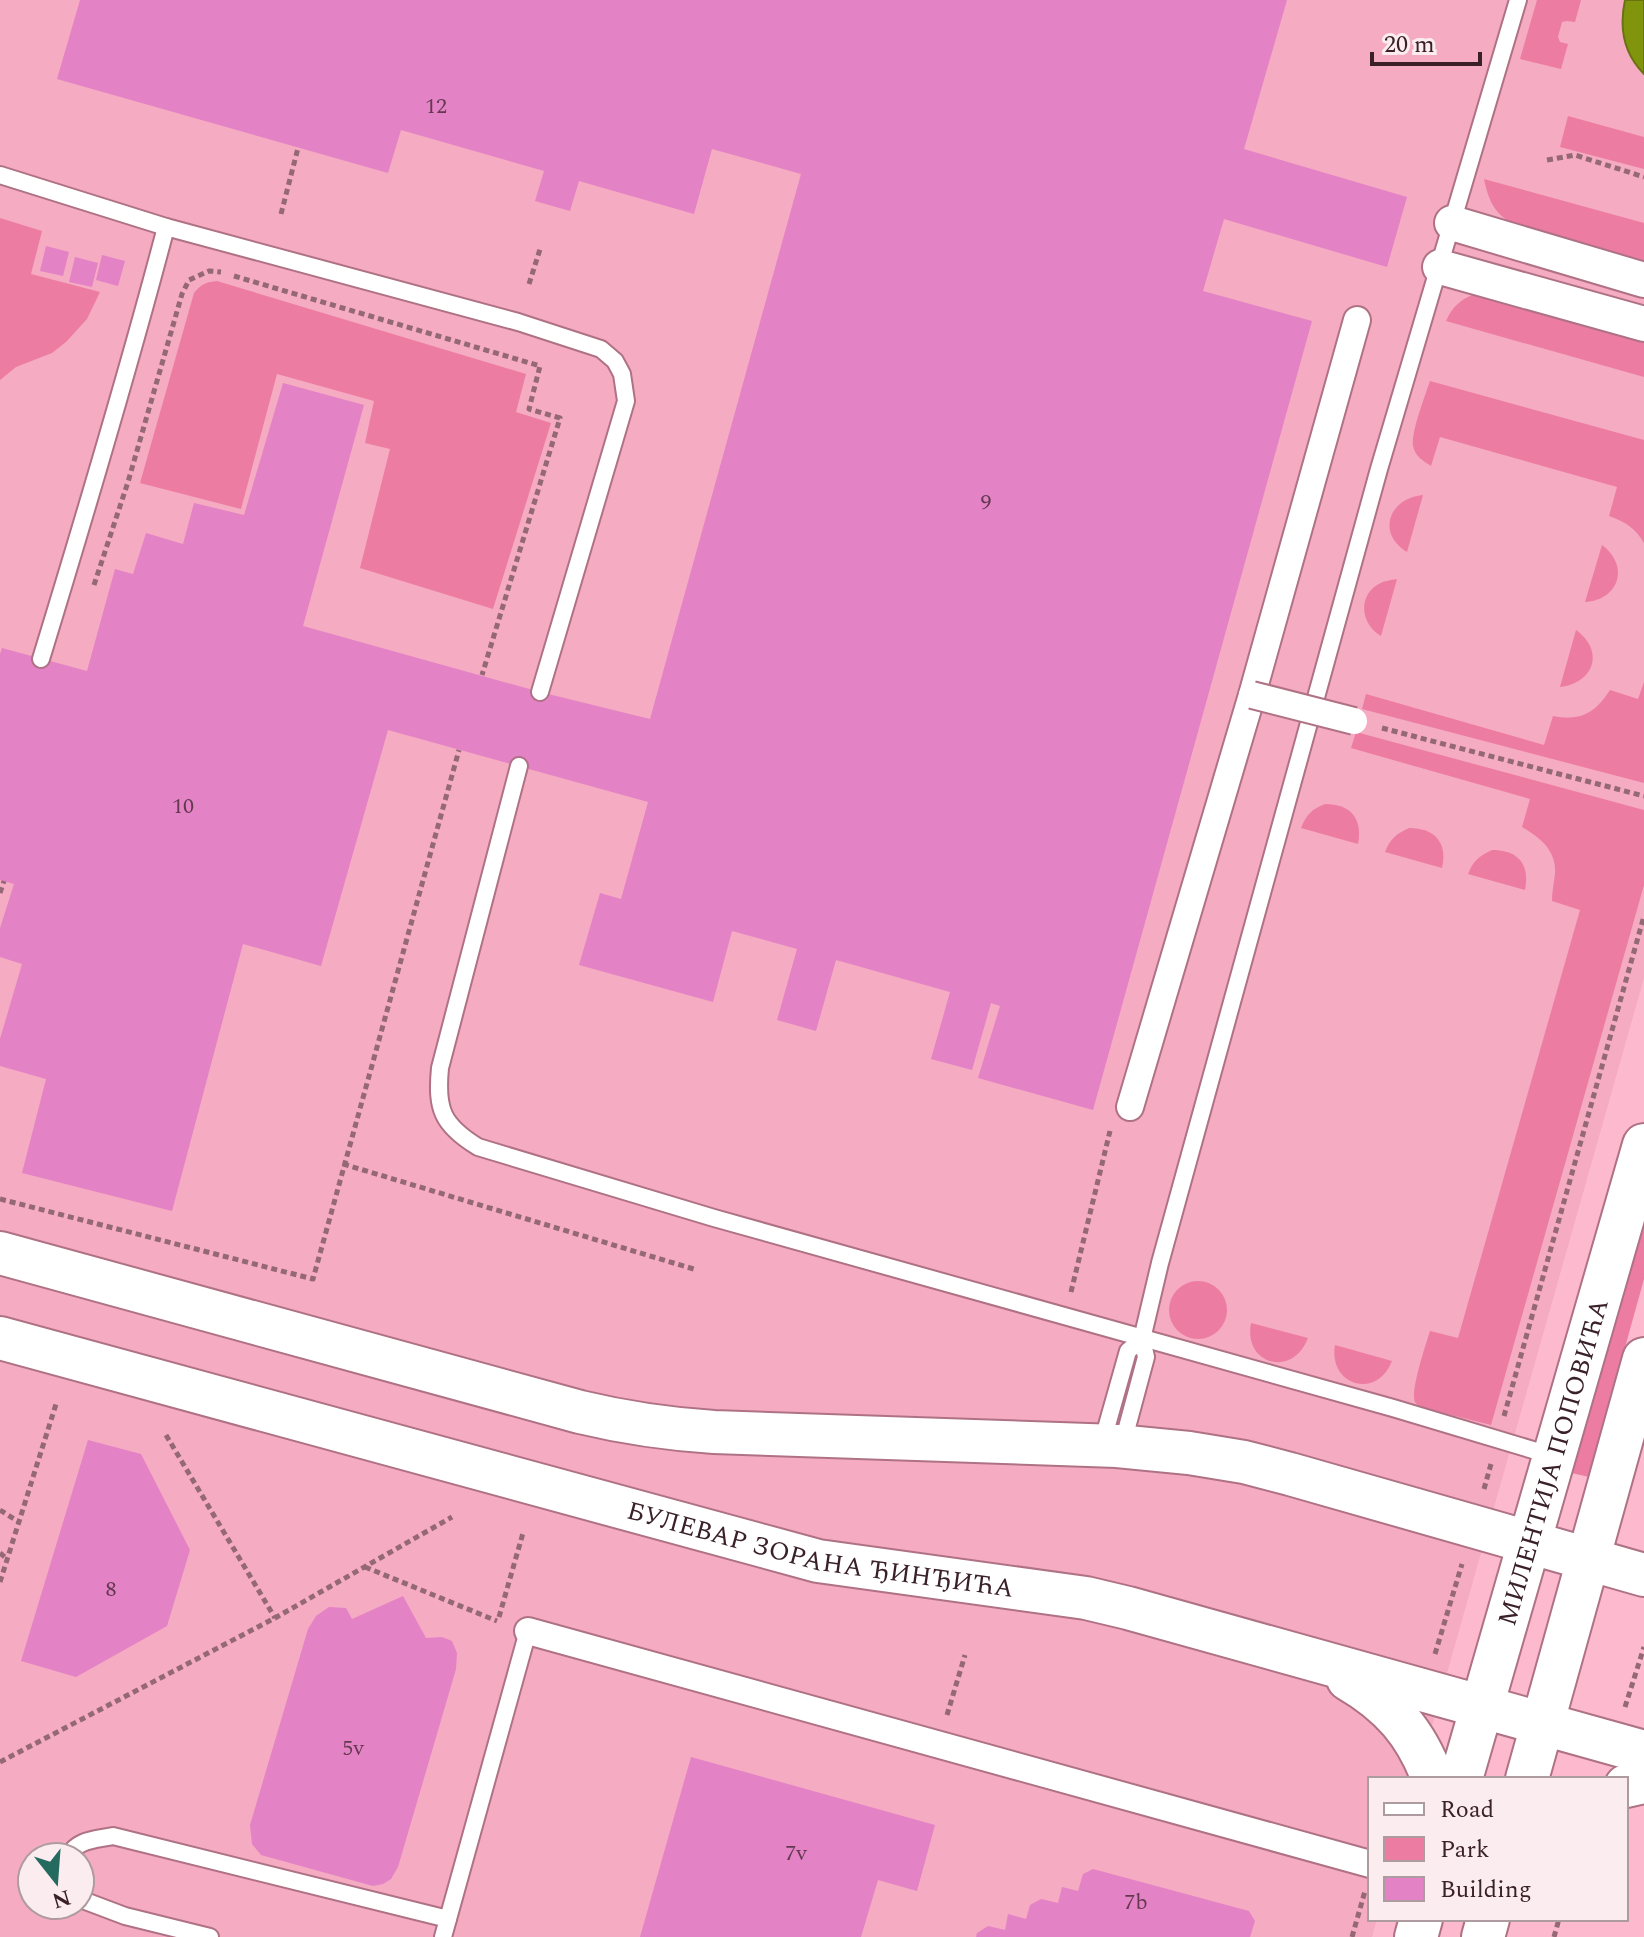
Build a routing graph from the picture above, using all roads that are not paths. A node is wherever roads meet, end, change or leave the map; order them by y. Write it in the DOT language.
graph roads {
  1 [pos="1518,0"];
  2 [pos="0,175"];
  3 [pos="1452,223"];
  4 [pos="166,227"];
  5 [pos="1440,267"];
  6 [pos="1644,280"];
  7 [pos="1357,320"];
  8 [pos="1644,324"];
  9 [pos="41,659"];
  10 [pos="540,692"];
  11 [pos="1252,695"];
  12 [pos="1364,723"];
  13 [pos="519,766"];
  14 [pos="1122,1113"];
  15 [pos="1644,1145"];
  16 [pos="0,1253"];
  17 [pos="0,1338"];
  18 [pos="1142,1339"];
  19 [pos="1644,1359"];
  20 [pos="1625,1425"];
  21 [pos="1112,1446"];
  22 [pos="1554,1456"];
  23 [pos="1644,1468"];
  24 [pos="1529,1542"];
  25 [pos="1587,1559"];
  26 [pos="1644,1575"];
  27 [pos="528,1631"];
  28 [pos="1300,1656"];
  29 [pos="1482,1707"];
  30 [pos="1543,1724"];
  31 [pos="1644,1752"];
  32 [pos="1432,1777"];
  33 [pos="1462,1777"];
  34 [pos="1528,1777"];
  35 [pos="84,1841"];
  36 [pos="1368,1876"];
  37 [pos="96,1905"];
  38 [pos="448,1919"];
  39 [pos="210,1937"];
  40 [pos="443,1937"];
  1 -- 3 [label="lane"];
  2 -- 4 [label="lane"];
  3 -- 5 [label="lane"];
  3 -- 6 [label="street"];
  4 -- 9 [label="lane"];
  4 -- 10 [label="lane"];
  5 -- 8 [label="street"];
  5 -- 18 [label="lane"];
  7 -- 11 [label="street"];
  11 -- 12 [label="street, bridge"];
  11 -- 14 [label="street"];
  13 -- 18 [label="lane"];
  15 -- 22 [label="street, МИЛЕНТИЈА ПОПОВИЋА"];
  16 -- 21 [label="street"];
  17 -- 28 [label="street, БУЛЕВАР ЗОРАНА ЂИНЂИЋА"];
  18 -- 21 [label="lane"];
  18 -- 22 [label="lane"];
  19 -- 20 [label="street"];
  20 -- 23 [label="street"];
  20 -- 25 [label="street"];
  21 -- 24 [label="street"];
  22 -- 24 [label="street, МИЛЕНТИЈА ПОПОВИЋА"];
  24 -- 25 [label="street"];
  24 -- 29 [label="street, МИЛЕНТИЈА ПОПОВИЋА"];
  25 -- 26 [label="street"];
  25 -- 30 [label="street"];
  27 -- 36 [label="street"];
  27 -- 38 [label="lane"];
  28 -- 29 [label="street, БУЛЕВАР ЗОРАНА ЂИНЂИЋА"];
  28 -- 32 [label="street"];
  29 -- 30 [label="street, БУЛЕВАР ЗОРАНА ЂИНЂИЋА"];
  29 -- 33 [label="street, МИЛЕНТИЈА ПОПОВИЋА"];
  30 -- 31 [label="street, БУЛЕВАР ЗОРАНА ЂИНЂИЋА"];
  30 -- 34 [label="street"];
  35 -- 38 [label="lane"];
  37 -- 39 [label="lane"];
  38 -- 40 [label="lane"];
}
